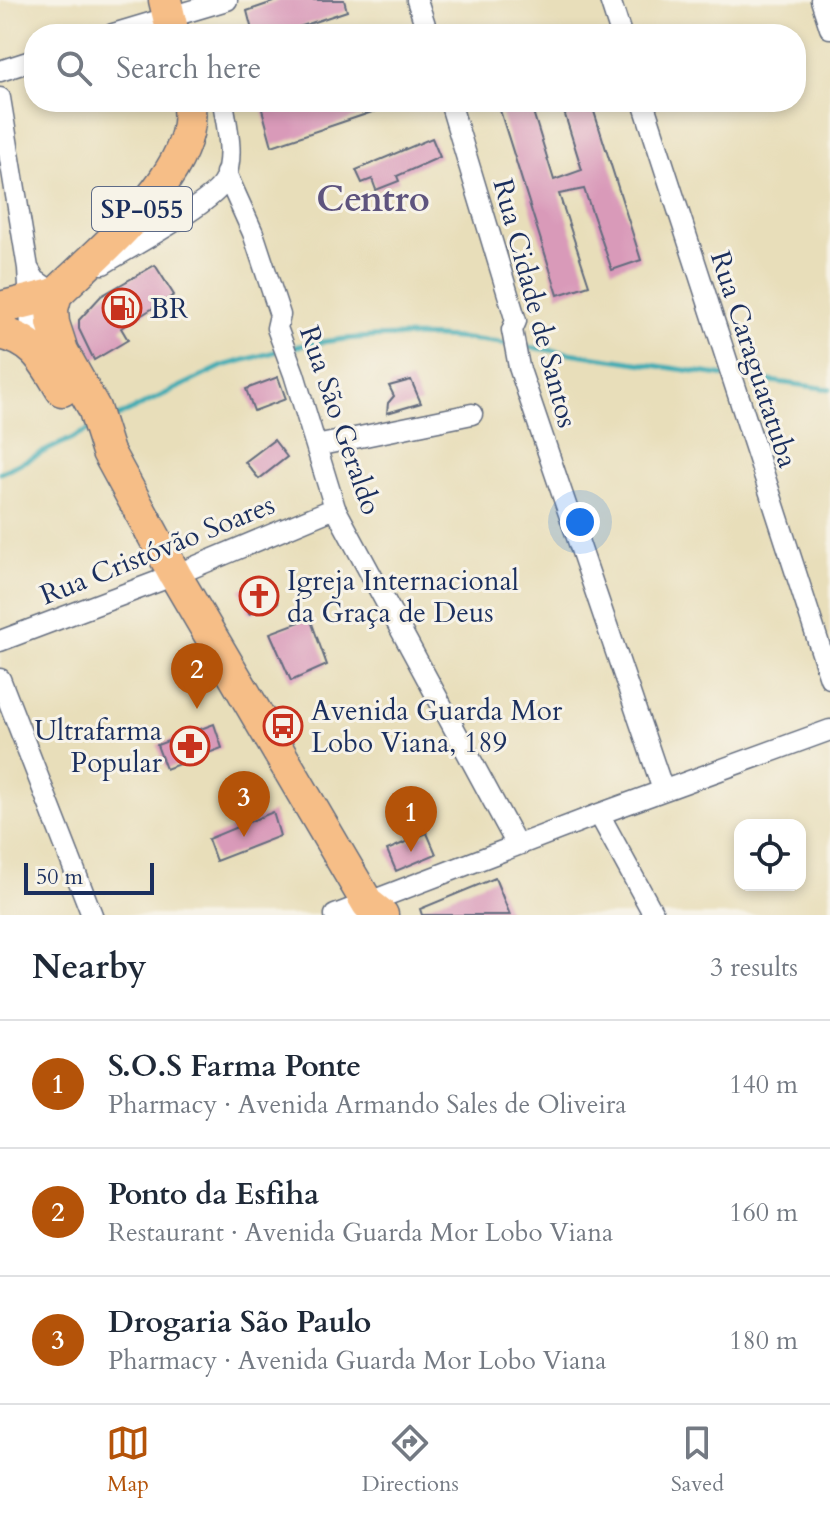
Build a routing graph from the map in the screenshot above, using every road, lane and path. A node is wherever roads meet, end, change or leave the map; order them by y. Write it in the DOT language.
graph roads {
  1 [pos="227,0"];
  2 [pos="417,0"];
  3 [pos="610,0"];
  4 [pos="821,0"];
  5 [pos="175,21"];
  6 [pos="425,24"];
  7 [pos="618,24"];
  8 [pos="830,28"];
  9 [pos="24,63"];
  10 [pos="0,71"];
  11 [pos="0,98"];
  12 [pos="191,112"];
  13 [pos="224,112"];
  14 [pos="453,112"];
  15 [pos="646,112"];
  16 [pos="226,173"];
  17 [pos="28,268"];
  18 [pos="26,321"];
  19 [pos="472,414"];
  20 [pos="316,446"];
  21 [pos="335,508"];
  22 [pos="175,575"];
  23 [pos="0,641"];
  24 [pos="830,678"];
  25 [pos="0,679"];
  26 [pos="8,722"];
  27 [pos="827,736"];
  28 [pos="663,790"];
  29 [pos="599,814"];
  30 [pos="517,845"];
  31 [pos="373,911"];
  32 [pos="92,915"];
  33 [pos="335,915"];
  34 [pos="654,915"];
  1 -- 5 [label="street"];
  2 -- 6 [label="street"];
  3 -- 7 [label="street"];
  4 -- 8 [label="street"];
  9 -- 10 [label="street"];
  11 -- 17 [label="street"];
  12 -- 18 [label="main road, SP-055"];
  13 -- 16 [label="street"];
  14 -- 28 [label="street, Rua Cidade de Santos"];
  15 -- 24 [label="street, Rua Caraguatatuba"];
  16 -- 18 [label="street"];
  16 -- 20 [label="street, Rua São Geraldo"];
  17 -- 18 [label="street"];
  17 -- 18 [label="street"];
  18 -- 22 [label="main road"];
  19 -- 20 [label="street"];
  20 -- 21 [label="street, Rua São Geraldo"];
  21 -- 22 [label="street, Rua Cristóvão Soares"];
  21 -- 30 [label="street, Rua São Geraldo"];
  22 -- 23 [label="street, Rua Cristóvão Soares"];
  22 -- 31 [label="main road"];
  25 -- 26 [label="street"];
  26 -- 32 [label="street"];
  27 -- 28 [label="street"];
  28 -- 29 [label="street"];
  29 -- 30 [label="street"];
  29 -- 34 [label="street"];
  30 -- 31 [label="street"];
  31 -- 33 [label="street"];
}
